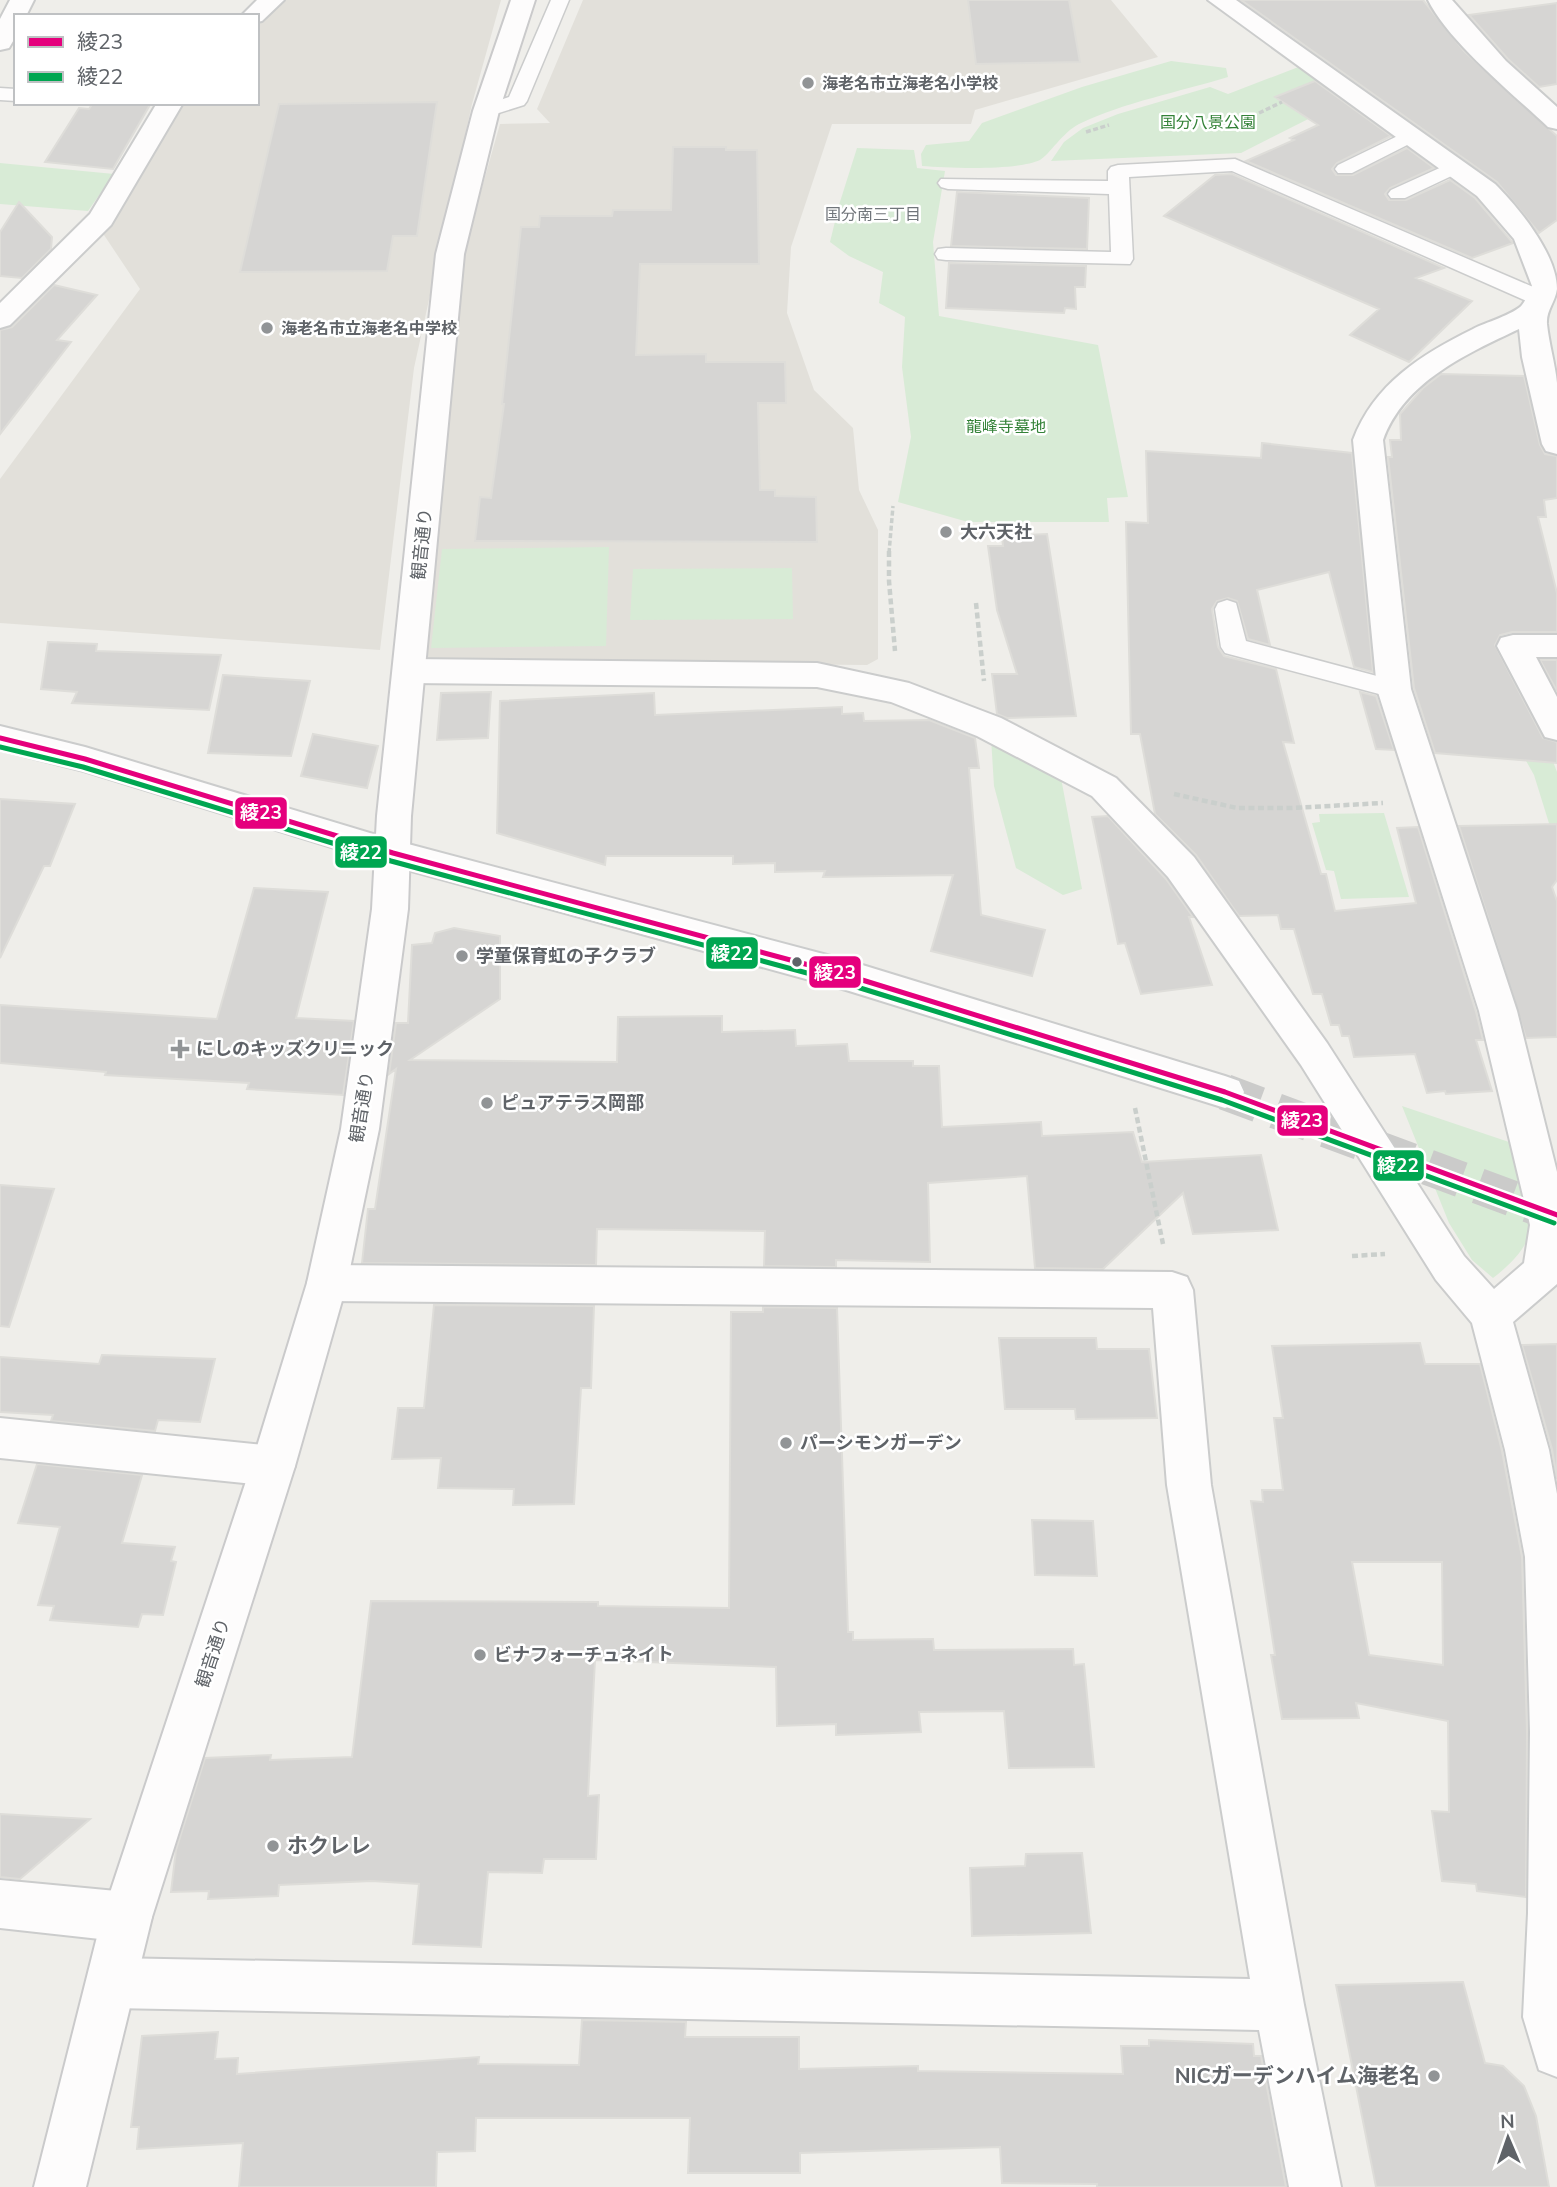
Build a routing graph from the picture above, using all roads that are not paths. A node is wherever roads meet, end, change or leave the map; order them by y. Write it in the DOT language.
graph roads {
  1 [pos="272,0"];
  2 [pos="523,0"];
  3 [pos="560,0"];
  4 [pos="1220,0"];
  5 [pos="1440,0"];
  6 [pos="255,14"];
  7 [pos="14,16"];
  8 [pos="0,43"];
  9 [pos="169,105"];
  10 [pos="486,111"];
  11 [pos="1557,121"];
  12 [pos="1412,135"];
  13 [pos="1455,167"];
  14 [pos="1345,169"];
  15 [pos="948,183"];
  16 [pos="1119,188"];
  17 [pos="1398,194"];
  18 [pos="946,254"];
  19 [pos="1544,296"];
  20 [pos="0,319"];
  21 [pos="1557,444"];
  22 [pos="1227,608"];
  23 [pos="1557,646"];
  24 [pos="410,671"];
  25 [pos="1394,689"];
  26 [pos="1557,728"];
  27 [pos="0,738"];
  28 [pos="393,853"];
  29 [pos="1225,1092"];
  30 [pos="327,1283"];
  31 [pos="1490,1315"];
  32 [pos="0,1438"];
  33 [pos="1542,1452"];
  34 [pos="273,1466"];
  35 [pos="0,1904"];
  36 [pos="1555,1914"];
  37 [pos="127,1917"];
  38 [pos="113,1983"];
  39 [pos="1279,2005"];
  40 [pos="1557,2052"];
  41 [pos="60,2187"];
  42 [pos="1314,2187"];
  1 -- 6 [label="street"];
  2 -- 10 [label="street, 観音通り"];
  3 -- 10 [label="lane"];
  4 -- 12 [label="street"];
  5 -- 11 [label="street"];
  7 -- 8 [label="street"];
  9 -- 20 [label="street"];
  10 -- 24 [label="street, 観音通り"];
  12 -- 13 [label="street"];
  12 -- 14 [label="lane"];
  13 -- 17 [label="lane"];
  13 -- 19 [label="street"];
  15 -- 16 [label="lane"];
  16 -- 18 [label="lane"];
  16 -- 19 [label="lane"];
  19 -- 21 [label="street"];
  19 -- 25 [label="street"];
  22 -- 25 [label="lane"];
  23 -- 26 [label="street"];
  24 -- 28 [label="street, 観音通り"];
  24 -- 31 [label="street"];
  25 -- 31 [label="street"];
  27 -- 28 [label="street"];
  28 -- 29 [label="street"];
  28 -- 30 [label="street, 観音通り"];
  30 -- 34 [label="street, 観音通り"];
  30 -- 39 [label="street"];
  31 -- 33 [label="street"];
  32 -- 34 [label="street"];
  33 -- 36 [label="street"];
  34 -- 37 [label="street, 観音通り"];
  35 -- 37 [label="street"];
  36 -- 40 [label="street"];
  37 -- 38 [label="street, 観音通り"];
  38 -- 39 [label="street"];
  38 -- 41 [label="street, 観音通り"];
  39 -- 42 [label="street"];
}
